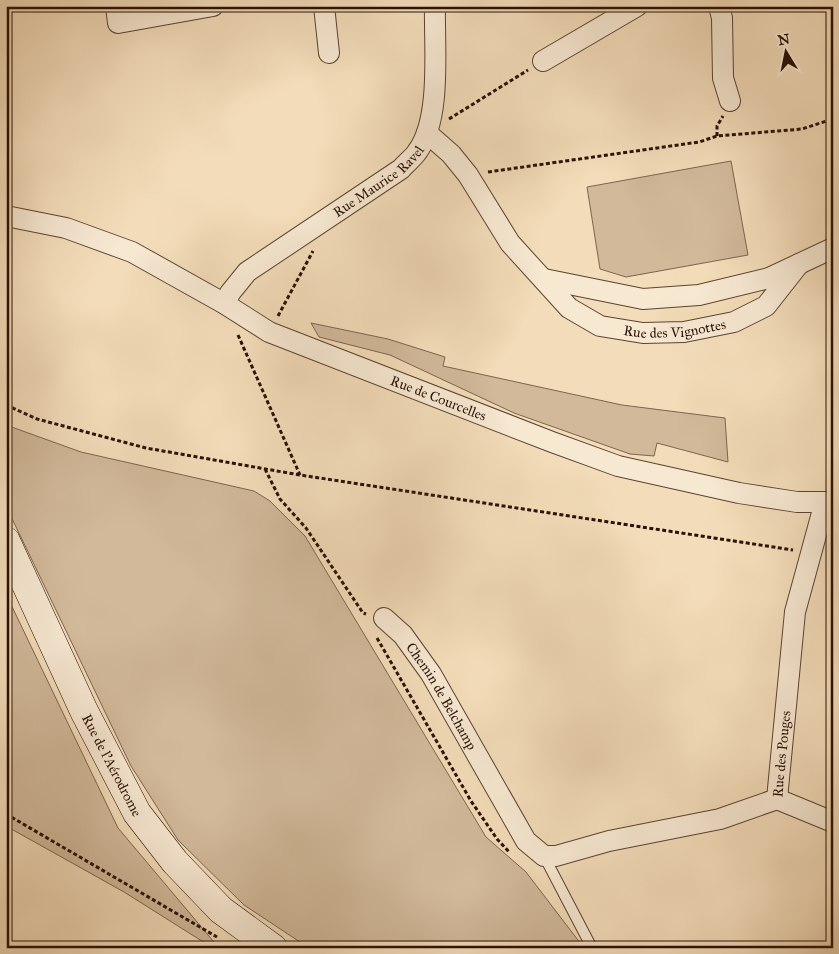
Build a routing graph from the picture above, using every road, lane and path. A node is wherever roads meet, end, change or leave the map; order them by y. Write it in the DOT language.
graph roads {
  1 [pos="116,6"];
  2 [pos="213,6"];
  3 [pos="324,6"];
  4 [pos="436,6"];
  5 [pos="719,6"];
  6 [pos="622,10"];
  7 [pos="329,53"];
  8 [pos="543,61"];
  9 [pos="730,101"];
  10 [pos="833,119"];
  11 [pos="427,133"];
  12 [pos="468,175"];
  13 [pos="6,216"];
  14 [pos="833,248"];
  15 [pos="314,249"];
  16 [pos="799,264"];
  17 [pos="544,280"];
  18 [pos="226,304"];
  19 [pos="269,332"];
  20 [pos="6,405"];
  21 [pos="264,469"];
  22 [pos="300,475"];
  23 [pos="829,502"];
  24 [pos="6,541"];
  25 [pos="811,552"];
  26 [pos="363,613"];
  27 [pos="375,624"];
  28 [pos="777,799"];
  29 [pos="6,814"];
  30 [pos="833,822"];
  31 [pos="544,856"];
  32 [pos="220,939"];
  33 [pos="273,948"];
  34 [pos="592,948"];
  1 -- 2 [label="street"];
  3 -- 7 [label="street"];
  4 -- 11 [label="street, Rue Maurice Ravel"];
  5 -- 9 [label="street"];
  6 -- 8 [label="street"];
  8 -- 11 [label="path"];
  10 -- 12 [label="path"];
  11 -- 12 [label="street, Rue des Vignottes"];
  11 -- 18 [label="street, Rue Maurice Ravel"];
  12 -- 17 [label="street, Rue des Vignottes"];
  13 -- 18 [label="street, Rue de Courcelles"];
  14 -- 16 [label="street, Rue des Vignottes"];
  15 -- 19 [label="path"];
  16 -- 17 [label="street, Rue des Vignottes"];
  16 -- 17 [label="street, Rue des Vignottes"];
  18 -- 19 [label="street, Rue de Courcelles"];
  18 -- 22 [label="path"];
  19 -- 23 [label="street, Rue de Courcelles"];
  20 -- 21 [label="path"];
  21 -- 22 [label="path"];
  21 -- 26 [label="path"];
  22 -- 25 [label="path"];
  23 -- 25 [label="street, Rue des Pouges"];
  24 -- 33 [label="street, Rue de l'Aérodrome"];
  25 -- 28 [label="street, Rue des Pouges"];
  26 -- 27 [label="path"];
  26 -- 27 [label="path"];
  27 -- 31 [label="street, Chemin de Belchamp"];
  27 -- 31 [label="path"];
  28 -- 30 [label="street"];
  28 -- 31 [label="street, Rue des Pouges"];
  29 -- 32 [label="path"];
  31 -- 34 [label="lane, Chemin de Belchamp"];
}
